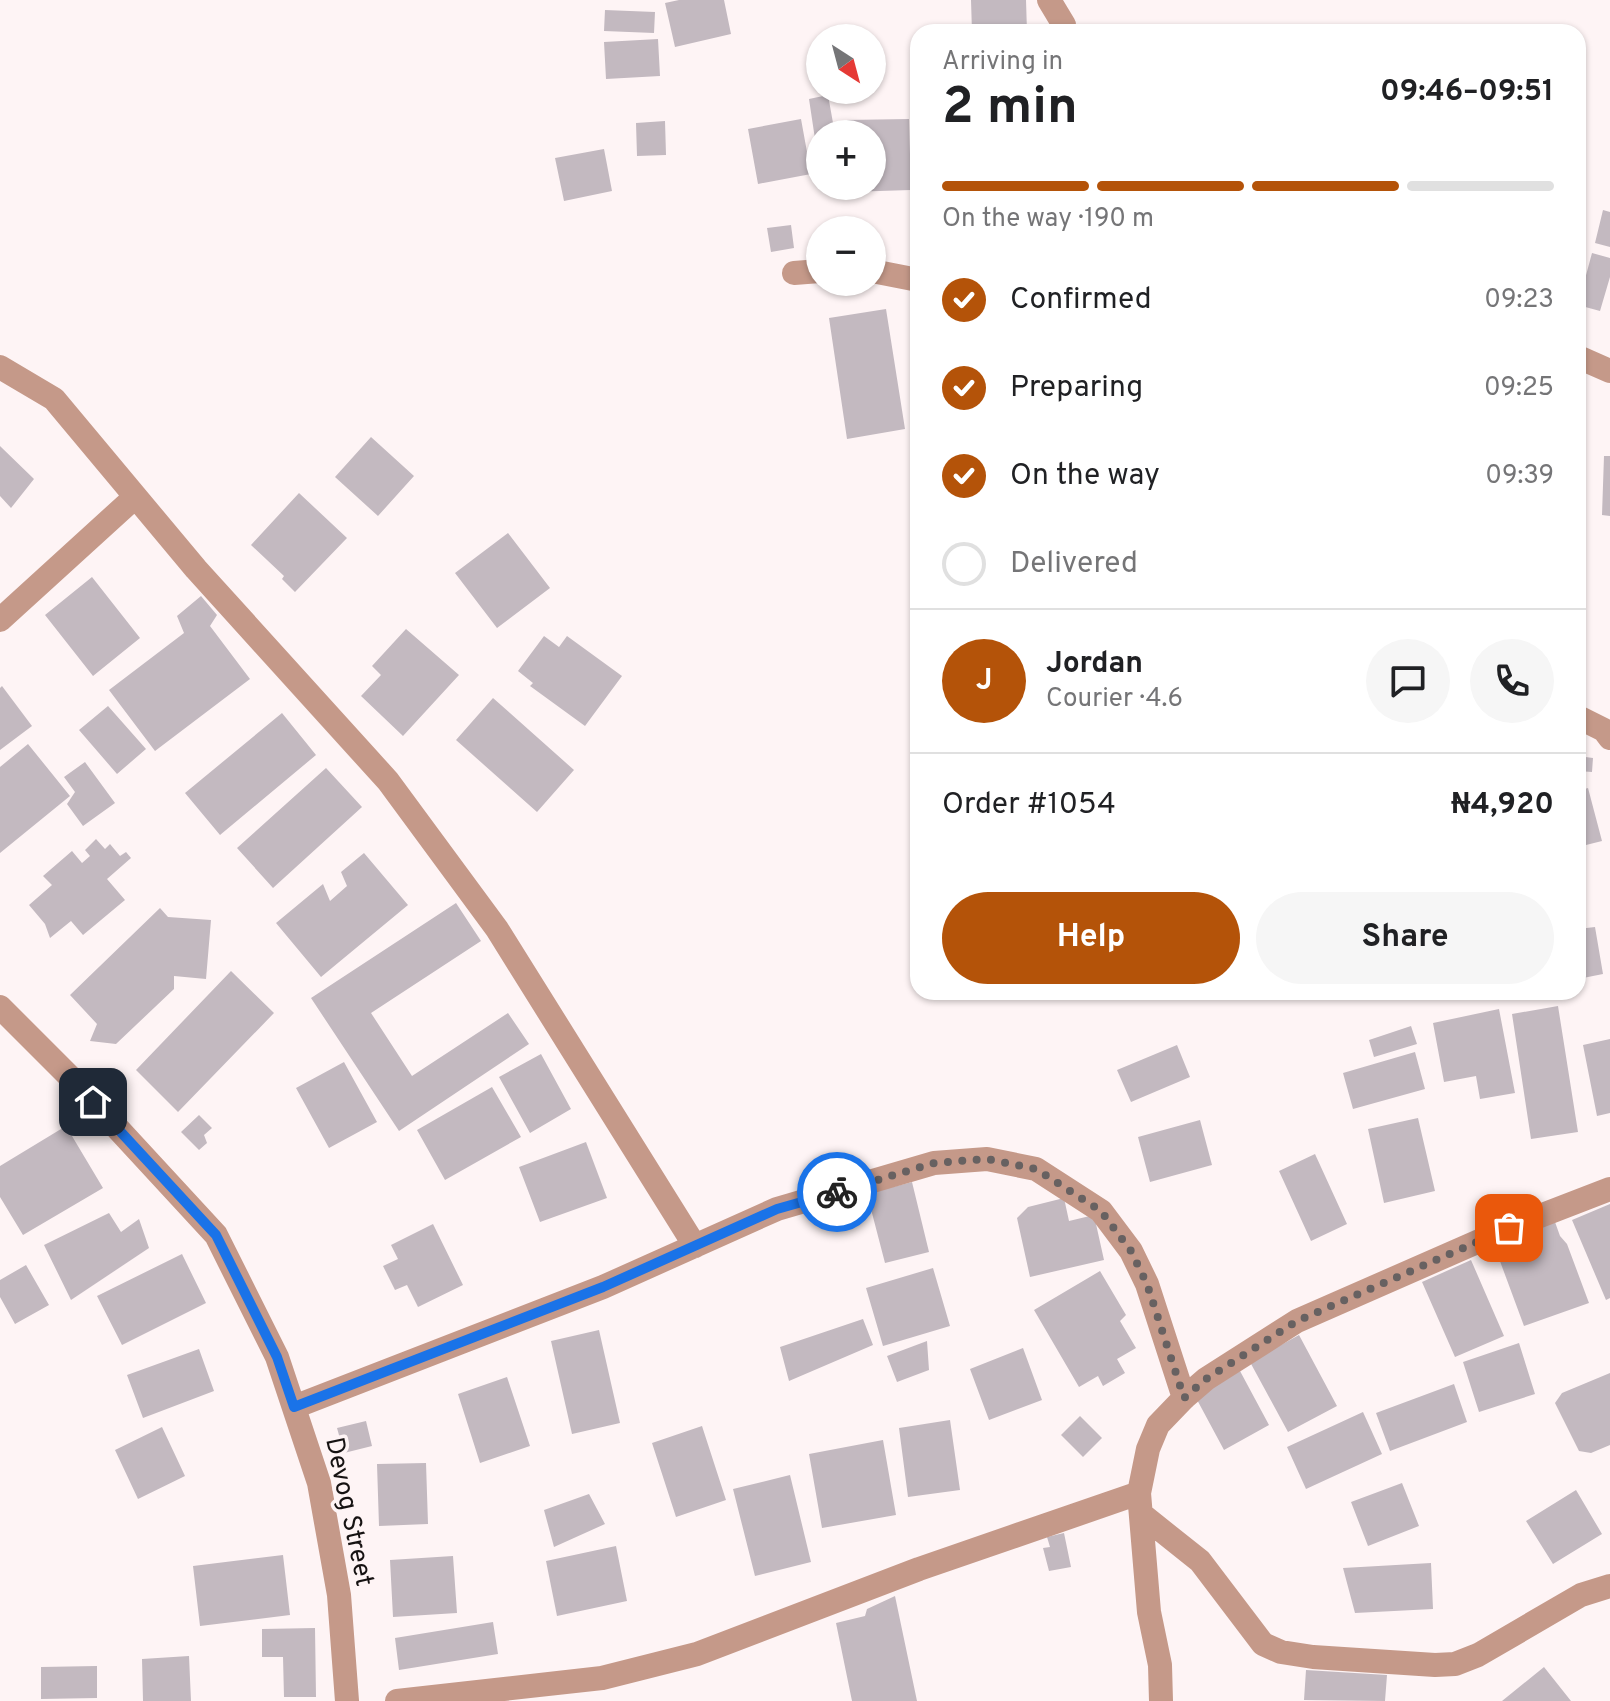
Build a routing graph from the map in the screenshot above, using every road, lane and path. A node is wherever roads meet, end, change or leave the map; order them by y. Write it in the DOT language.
graph roads {
  1 [pos="1049,0"];
  2 [pos="1063,24"];
  3 [pos="806,272"];
  4 [pos="794,273"];
  5 [pos="886,274"];
  6 [pos="910,278"];
  7 [pos="1586,360"];
  8 [pos="0,367"];
  9 [pos="1610,371"];
  10 [pos="135,497"];
  11 [pos="0,620"];
  12 [pos="1586,721"];
  13 [pos="1610,738"];
  14 [pos="0,1007"];
  15 [pos="1610,1189"];
  16 [pos="695,1246"];
  17 [pos="1184,1398"];
  18 [pos="294,1407"];
  19 [pos="1140,1504"];
  20 [pos="1610,1586"];
  21 [pos="347,1701"];
  22 [pos="397,1701"];
  23 [pos="1161,1701"];
  1 -- 2 [label="street"];
  3 -- 4 [label="street"];
  5 -- 6 [label="street"];
  7 -- 9 [label="street"];
  8 -- 10 [label="street"];
  10 -- 11 [label="street"];
  10 -- 16 [label="street"];
  12 -- 13 [label="street"];
  14 -- 18 [label="street, Devog Street"];
  15 -- 17 [label="street"];
  16 -- 17 [label="street"];
  16 -- 18 [label="street"];
  17 -- 19 [label="street"];
  18 -- 21 [label="street, Devog Street"];
  19 -- 20 [label="street"];
  19 -- 22 [label="street"];
  19 -- 23 [label="street"];
}
